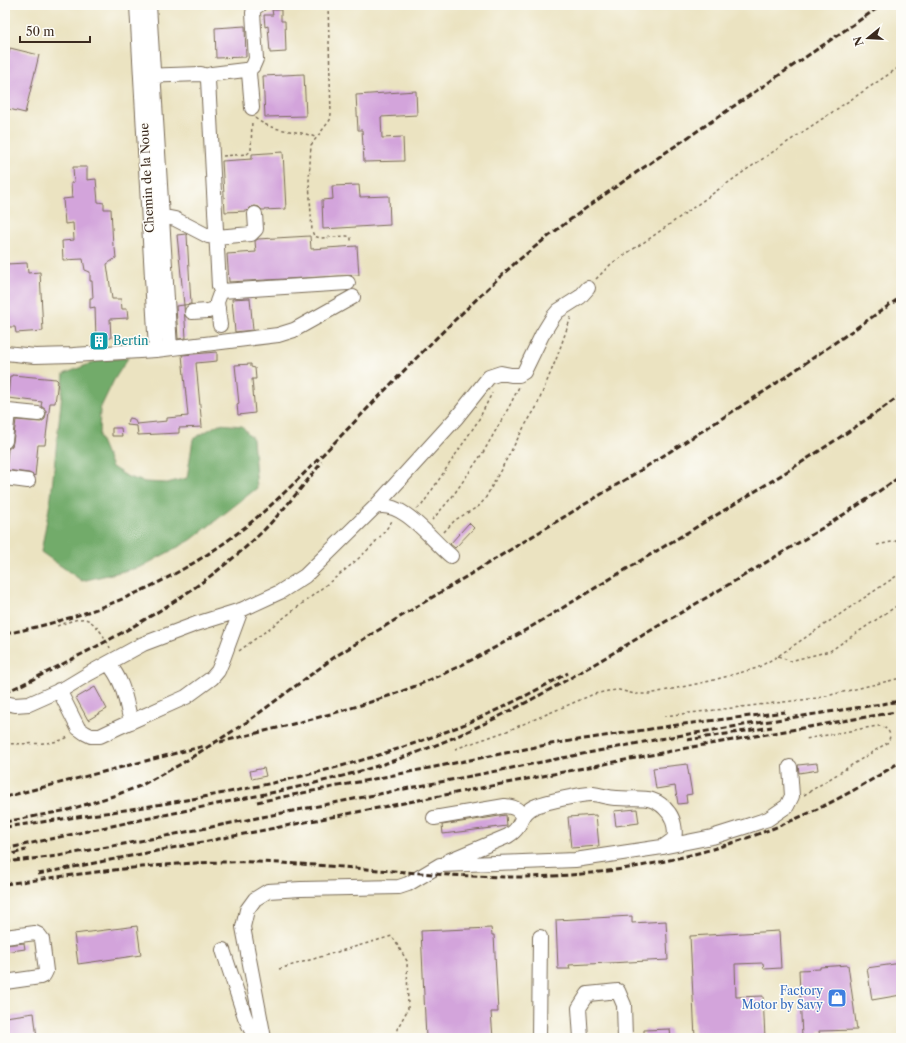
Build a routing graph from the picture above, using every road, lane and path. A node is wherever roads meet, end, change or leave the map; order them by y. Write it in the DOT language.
graph roads {
  1 [pos="137,5"];
  2 [pos="149,5"];
  3 [pos="259,5"];
  4 [pos="328,5"];
  5 [pos="901,66"];
  6 [pos="247,72"];
  7 [pos="147,76"];
  8 [pos="206,76"];
  9 [pos="252,108"];
  10 [pos="317,138"];
  11 [pos="212,156"];
  12 [pos="255,214"];
  13 [pos="162,218"];
  14 [pos="216,237"];
  15 [pos="351,242"];
  16 [pos="348,283"];
  17 [pos="588,288"];
  18 [pos="221,291"];
  19 [pos="353,297"];
  20 [pos="218,308"];
  21 [pos="192,312"];
  22 [pos="572,314"];
  23 [pos="220,325"];
  24 [pos="163,349"];
  25 [pos="5,353"];
  26 [pos="524,372"];
  27 [pos="501,373"];
  28 [pos="38,414"];
  29 [pos="5,441"];
  30 [pos="5,478"];
  31 [pos="28,481"];
  32 [pos="375,507"];
  33 [pos="404,514"];
  34 [pos="432,538"];
  35 [pos="901,540"];
  36 [pos="877,545"];
  37 [pos="451,556"];
  38 [pos="901,573"];
  39 [pos="901,603"];
  40 [pos="241,610"];
  41 [pos="57,626"];
  42 [pos="778,656"];
  43 [pos="223,659"];
  44 [pos="112,660"];
  45 [pos="901,678"];
  46 [pos="59,690"];
  47 [pos="5,703"];
  48 [pos="664,716"];
  49 [pos="131,722"];
  50 [pos="78,728"];
  51 [pos="805,739"];
  52 [pos="5,744"];
  53 [pos="455,749"];
  54 [pos="790,767"];
  55 [pos="788,806"];
  56 [pos="522,816"];
  57 [pos="434,818"];
  58 [pos="662,847"];
  59 [pos="440,865"];
  60 [pos="5,937"];
  61 [pos="540,937"];
  62 [pos="223,950"];
  63 [pos="279,969"];
  64 [pos="5,982"];
  65 [pos="255,1038"];
  66 [pos="264,1038"];
  67 [pos="397,1038"];
  68 [pos="539,1038"];
  69 [pos="581,1038"];
  70 [pos="625,1038"];
  1 -- 7 [label="street, Chemin de la Noue"];
  2 -- 7 [label="street, Chemin de la Noue"];
  3 -- 6 [label="street"];
  4 -- 10 [label="path"];
  5 -- 17 [label="path"];
  6 -- 8 [label="street"];
  6 -- 9 [label="street"];
  7 -- 8 [label="street"];
  7 -- 13 [label="street, Chemin de la Noue"];
  7 -- 24 [label="street, Chemin de la Noue"];
  8 -- 11 [label="street"];
  10 -- 11 [label="path"];
  10 -- 15 [label="path"];
  11 -- 14 [label="street"];
  12 -- 14 [label="street"];
  13 -- 14 [label="street"];
  13 -- 24 [label="street, Chemin de la Noue"];
  14 -- 18 [label="street"];
  16 -- 18 [label="street"];
  17 -- 26 [label="street"];
  18 -- 20 [label="street"];
  19 -- 24 [label="street"];
  20 -- 21 [label="street"];
  20 -- 23 [label="street"];
  22 -- 34 [label="path"];
  24 -- 25 [label="street"];
  26 -- 27 [label="street"];
  26 -- 34 [label="path"];
  27 -- 32 [label="street"];
  27 -- 33 [label="path"];
  28 -- 29 [label="street"];
  30 -- 31 [label="street"];
  32 -- 33 [label="street"];
  32 -- 40 [label="street"];
  33 -- 34 [label="street"];
  33 -- 43 [label="path"];
  34 -- 37 [label="street"];
  35 -- 36 [label="path"];
  38 -- 42 [label="path"];
  39 -- 42 [label="path"];
  40 -- 43 [label="street"];
  40 -- 44 [label="street"];
  41 -- 44 [label="path"];
  42 -- 53 [label="path"];
  43 -- 49 [label="street"];
  44 -- 46 [label="street"];
  44 -- 49 [label="street"];
  45 -- 48 [label="path"];
  46 -- 47 [label="street"];
  46 -- 50 [label="street"];
  49 -- 50 [label="street"];
  50 -- 52 [label="path"];
  51 -- 55 [label="path"];
  54 -- 55 [label="street"];
  55 -- 58 [label="street"];
  56 -- 57 [label="street"];
  56 -- 58 [label="street"];
  56 -- 59 [label="street"];
  58 -- 59 [label="street"];
  59 -- 66 [label="street"];
  60 -- 64 [label="street"];
  61 -- 68 [label="street"];
  62 -- 65 [label="street"];
  63 -- 67 [label="path"];
  69 -- 70 [label="street"];
}
